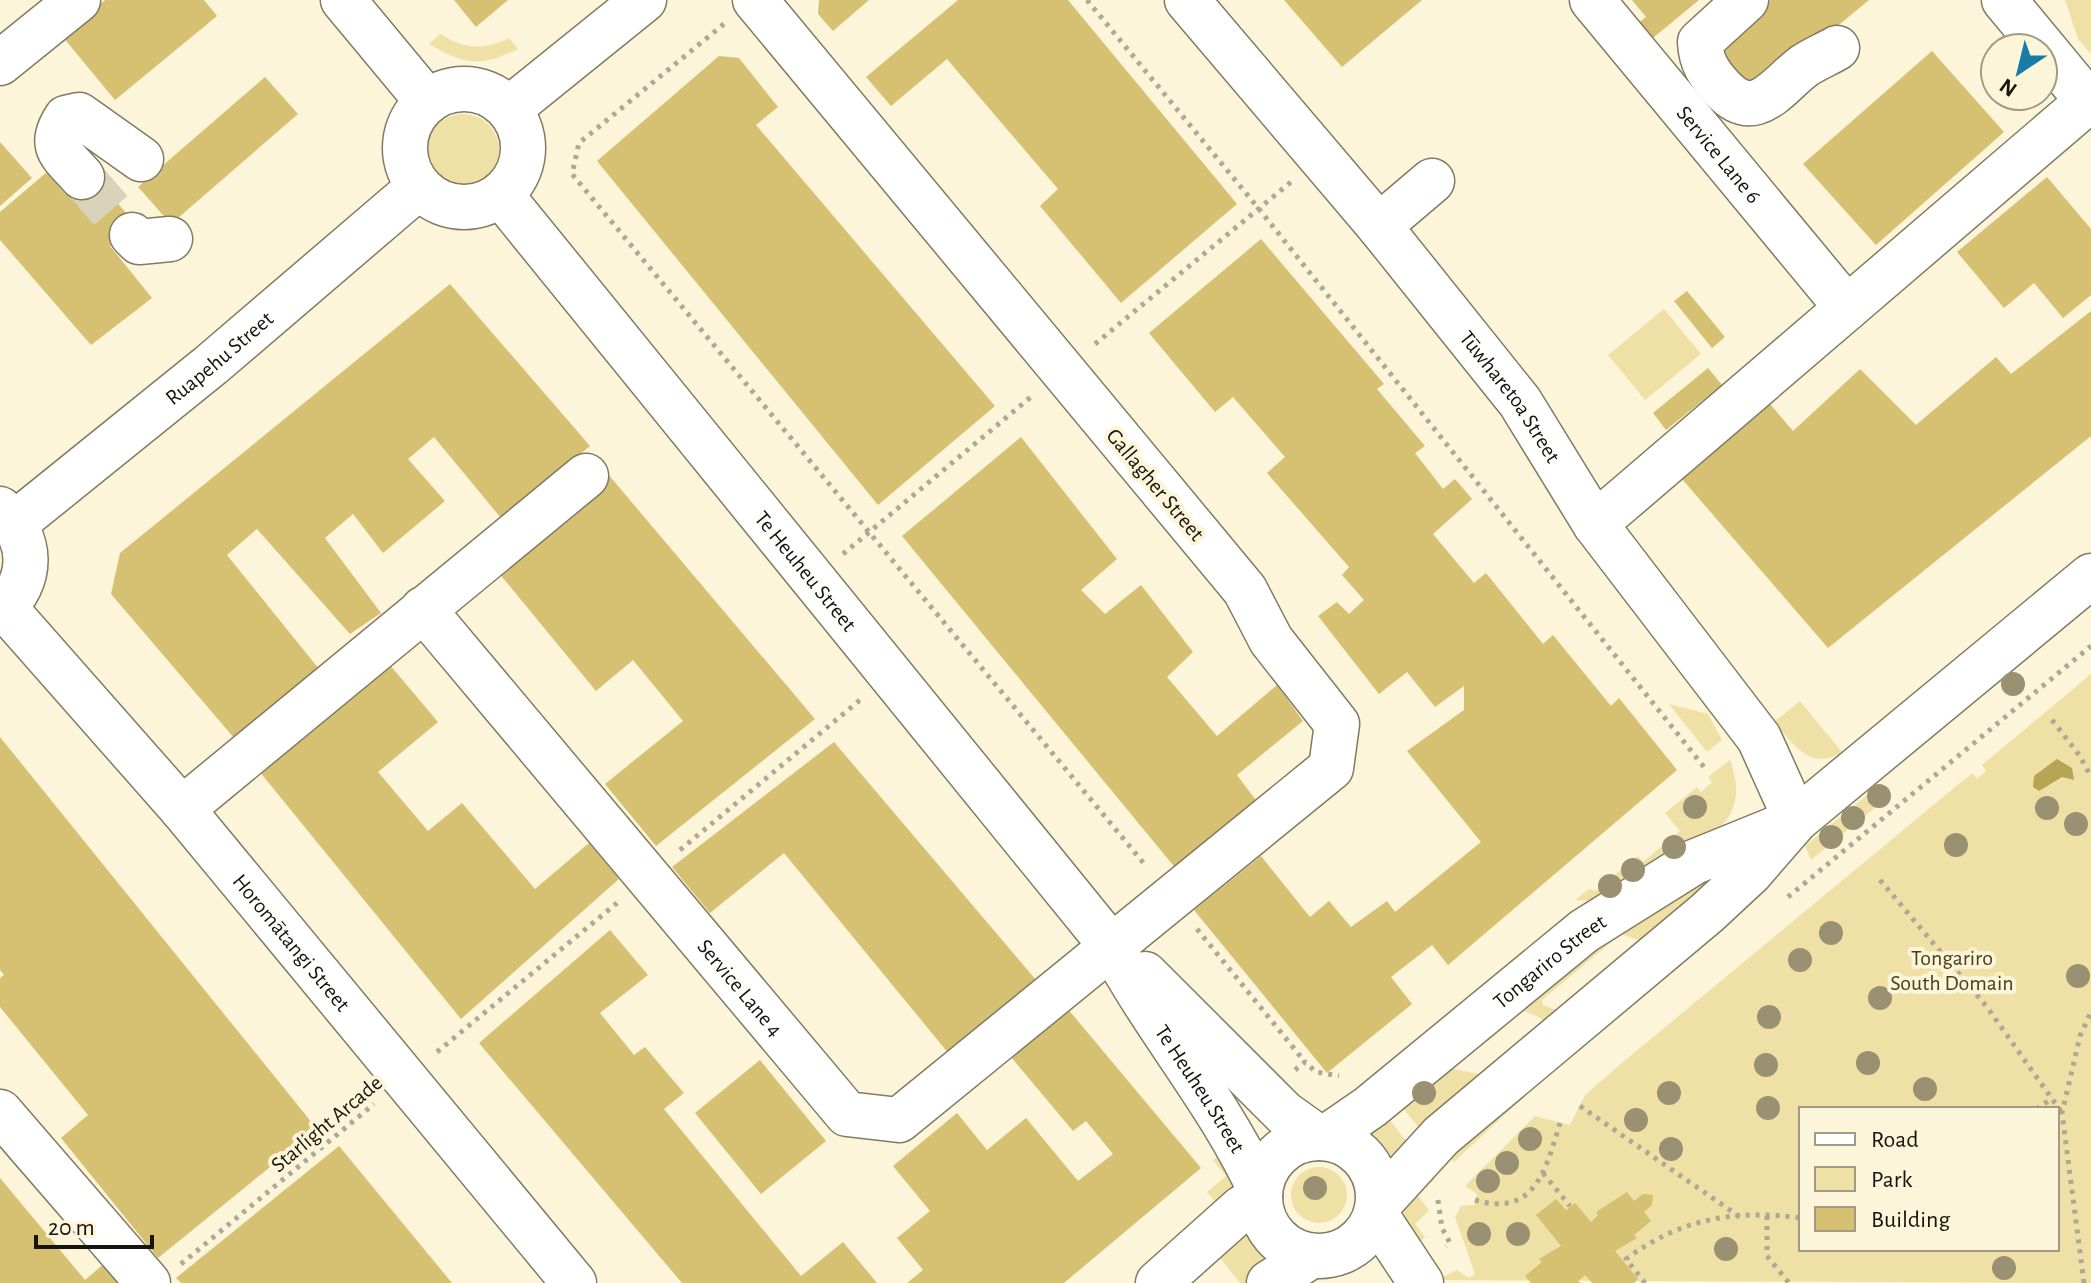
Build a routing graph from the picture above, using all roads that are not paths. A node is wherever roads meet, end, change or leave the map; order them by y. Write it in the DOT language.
graph roads {
  1 [pos="78,0"];
  2 [pos="343,0"];
  3 [pos="644,0"];
  4 [pos="1187,0"];
  5 [pos="1592,0"];
  6 [pos="1746,0"];
  7 [pos="2004,0"];
  8 [pos="744,8"];
  9 [pos="1837,48"];
  10 [pos="0,63"];
  11 [pos="427,101"];
  12 [pos="2085,107"];
  13 [pos="509,109"];
  14 [pos="141,159"];
  15 [pos="82,177"];
  16 [pos="1432,181"];
  17 [pos="419,187"];
  18 [pos="501,195"];
  19 [pos="1379,226"];
  20 [pos="1847,308"];
  21 [pos="586,476"];
  22 [pos="7,516"];
  23 [pos="1595,524"];
  24 [pos="2091,576"];
  25 [pos="2,609"];
  26 [pos="423,609"];
  27 [pos="182,809"];
  28 [pos="1796,820"];
  29 [pos="1112,947"];
  30 [pos="0,1112"];
  31 [pos="1322,1138"];
  32 [pos="1260,1193"];
  33 [pos="1377,1210"];
  34 [pos="1332,1265"];
  35 [pos="1432,1266"];
  36 [pos="160,1278"];
  37 [pos="574,1283"];
  38 [pos="1158,1283"];
  39 [pos="1269,1283"];
  1 -- 10 [label="street"];
  2 -- 11 [label="street"];
  3 -- 13 [label="street"];
  4 -- 19 [label="street, Tūwharetoa Street"];
  5 -- 20 [label="street, Service Lane 6"];
  6 -- 9 [label="street"];
  7 -- 12 [label="street"];
  8 -- 29 [label="street, Gallagher Street"];
  11 -- 13 [label="street"];
  11 -- 17 [label="street"];
  12 -- 20 [label="street"];
  13 -- 18 [label="street"];
  14 -- 15 [label="street"];
  16 -- 19 [label="street"];
  17 -- 18 [label="street"];
  17 -- 22 [label="street, Ruapehu Street"];
  18 -- 29 [label="street, Te Heuheu Street"];
  19 -- 23 [label="street, Tūwharetoa Street"];
  20 -- 23 [label="street"];
  21 -- 26 [label="street"];
  22 -- 25 [label="street, Ruapehu Street"];
  23 -- 28 [label="street, Tūwharetoa Street"];
  24 -- 28 [label="street, Tongariro Street"];
  25 -- 27 [label="street, Horomātangi Street"];
  26 -- 27 [label="street"];
  26 -- 29 [label="street, Service Lane 4"];
  27 -- 37 [label="street, Horomātangi Street"];
  28 -- 31 [label="street, Tongariro Street"];
  28 -- 33 [label="street, Tongariro Street"];
  29 -- 31 [label="street, Te Heuheu Street"];
  29 -- 32 [label="street, Te Heuheu Street"];
  30 -- 36 [label="street"];
  31 -- 32 [label="street"];
  31 -- 33 [label="street"];
  32 -- 34 [label="street"];
  32 -- 38 [label="street"];
  33 -- 34 [label="street"];
  33 -- 35 [label="street"];
  34 -- 39 [label="street"];
}
